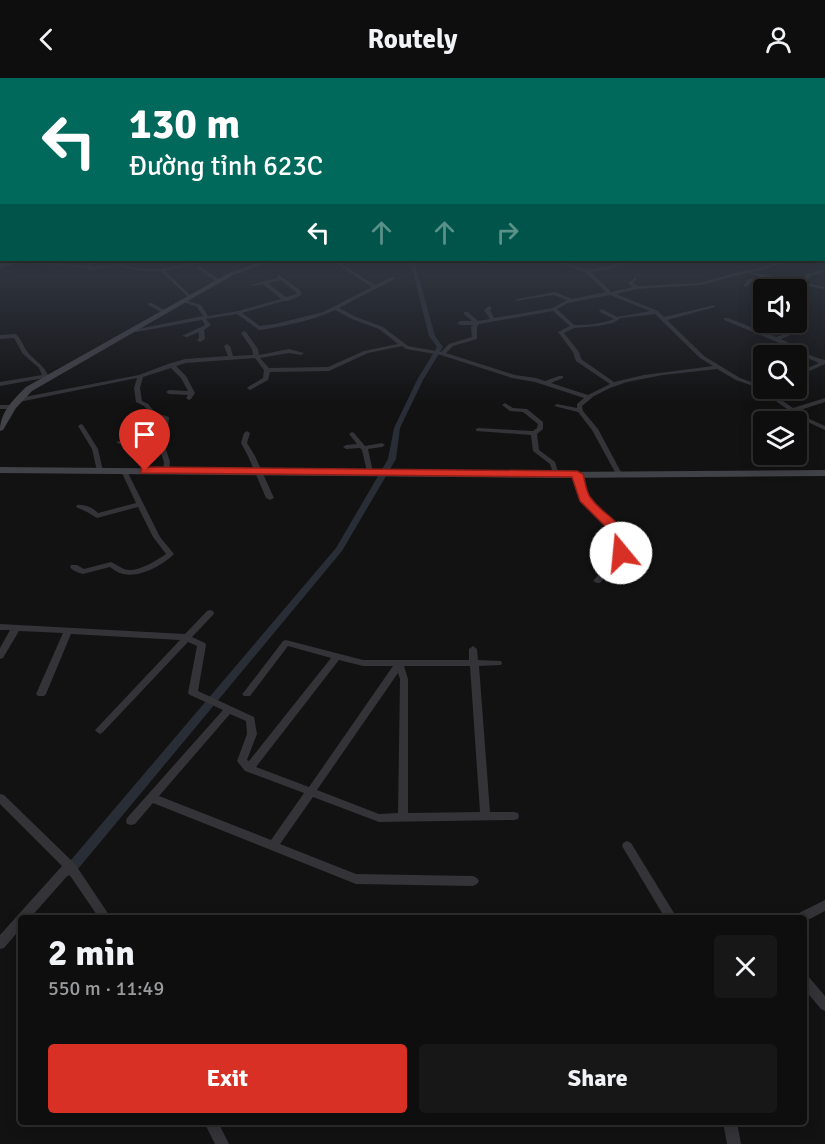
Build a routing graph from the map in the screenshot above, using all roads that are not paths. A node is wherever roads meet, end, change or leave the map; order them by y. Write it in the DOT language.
graph roads {
  1 [pos="150,304"];
  2 [pos="180,304"];
  3 [pos="195,304"];
  4 [pos="270,304"];
  5 [pos="343,304"];
  6 [pos="566,304"];
  7 [pos="636,304"];
  8 [pos="714,306"];
  9 [pos="335,308"];
  10 [pos="489,308"];
  11 [pos="554,309"];
  12 [pos="602,311"];
  13 [pos="165,312"];
  14 [pos="238,312"];
  15 [pos="656,312"];
  16 [pos="466,313"];
  17 [pos="204,316"];
  18 [pos="492,318"];
  19 [pos="618,319"];
  20 [pos="663,319"];
  21 [pos="726,319"];
  22 [pos="460,323"];
  23 [pos="477,323"];
  24 [pos="375,326"];
  25 [pos="573,326"];
  26 [pos="202,328"];
  27 [pos="136,330"];
  28 [pos="367,330"];
  29 [pos="244,333"];
  30 [pos="788,333"];
  31 [pos="185,336"];
  32 [pos="0,337"];
  33 [pos="776,339"];
  34 [pos="200,340"];
  35 [pos="401,345"];
  36 [pos="227,346"];
  37 [pos="301,353"];
  38 [pos="438,354"];
  39 [pos="256,356"];
  40 [pos="231,358"];
  41 [pos="824,362"];
  42 [pos="170,365"];
  43 [pos="717,367"];
  44 [pos="267,370"];
  45 [pos="807,370"];
  46 [pos="140,376"];
  47 [pos="561,377"];
  48 [pos="46,378"];
  49 [pos="545,383"];
  50 [pos="612,383"];
  51 [pos="753,383"];
  52 [pos="0,384"];
  53 [pos="250,387"];
  54 [pos="169,393"];
  55 [pos="587,397"];
  56 [pos="778,399"];
  57 [pos="19,400"];
  58 [pos="825,400"];
  59 [pos="506,405"];
  60 [pos="557,406"];
  61 [pos="0,407"];
  62 [pos="12,407"];
  63 [pos="792,410"];
  64 [pos="580,411"];
  65 [pos="3,420"];
  66 [pos="81,426"];
  67 [pos="516,426"];
  68 [pos="823,426"];
  69 [pos="0,428"];
  70 [pos="478,430"];
  71 [pos="524,432"];
  72 [pos="247,433"];
  73 [pos="534,433"];
  74 [pos="352,434"];
  75 [pos="159,437"];
  76 [pos="119,442"];
  77 [pos="382,445"];
  78 [pos="346,447"];
  79 [pos="362,447"];
  80 [pos="0,470"];
  81 [pos="100,471"];
  82 [pos="124,471"];
  83 [pos="166,471"];
  84 [pos="258,472"];
  85 [pos="370,472"];
  86 [pos="825,473"];
  87 [pos="577,474"];
  88 [pos="619,474"];
  89 [pos="556,475"];
  90 [pos="270,498"];
  91 [pos="140,504"];
  92 [pos="80,507"];
  93 [pos="74,567"];
  94 [pos="597,581"];
  95 [pos="210,613"];
  96 [pos="0,627"];
  97 [pos="16,628"];
  98 [pos="68,631"];
  99 [pos="185,637"];
  100 [pos="473,649"];
  101 [pos="0,656"];
  102 [pos="336,658"];
  103 [pos="474,663"];
  104 [pos="498,663"];
  105 [pos="399,664"];
  106 [pos="41,694"];
  107 [pos="247,694"];
  108 [pos="229,709"];
  109 [pos="100,730"];
  110 [pos="249,768"];
  111 [pos="309,792"];
  112 [pos="0,798"];
  113 [pos="152,798"];
  114 [pos="485,816"];
  115 [pos="514,816"];
  116 [pos="403,818"];
  117 [pos="131,821"];
  118 [pos="273,846"];
  119 [pos="627,846"];
  120 [pos="71,868"];
  121 [pos="473,881"];
  122 [pos="825,905"];
  123 [pos="26,915"];
  124 [pos="103,915"];
  125 [pos="669,915"];
  126 [pos="807,915"];
  127 [pos="18,924"];
  128 [pos="0,944"];
  129 [pos="807,984"];
  130 [pos="825,1005"];
  131 [pos="212,1125"];
  132 [pos="731,1125"];
  133 [pos="222,1144"];
  134 [pos="734,1144"];
  1 -- 13 [label="street"];
  2 -- 13 [label="main road"];
  3 -- 17 [label="street"];
  4 -- 14 [label="street"];
  5 -- 9 [label="street"];
  6 -- 11 [label="street"];
  7 -- 15 [label="street"];
  8 -- 20 [label="street"];
  9 -- 14 [label="street"];
  9 -- 24 [label="street"];
  10 -- 18 [label="street"];
  11 -- 18 [label="street"];
  11 -- 25 [label="street"];
  12 -- 19 [label="street"];
  13 -- 27 [label="main road"];
  14 -- 17 [label="street"];
  15 -- 19 [label="street"];
  15 -- 20 [label="street"];
  16 -- 23 [label="street"];
  17 -- 26 [label="street"];
  17 -- 27 [label="street"];
  18 -- 23 [label="street"];
  19 -- 25 [label="street"];
  20 -- 43 [label="street"];
  21 -- 33 [label="street"];
  22 -- 23 [label="street"];
  23 -- 38 [label="street"];
  24 -- 28 [label="street"];
  24 -- 35 [label="street"];
  25 -- 50 [label="street"];
  26 -- 31 [label="street"];
  26 -- 34 [label="street"];
  27 -- 48 [label="main road"];
  29 -- 39 [label="street"];
  30 -- 33 [label="street"];
  32 -- 48 [label="street"];
  33 -- 41 [label="street"];
  35 -- 38 [label="street"];
  35 -- 44 [label="street"];
  36 -- 40 [label="street"];
  37 -- 39 [label="street"];
  38 -- 49 [label="street"];
  39 -- 40 [label="street"];
  39 -- 44 [label="street"];
  40 -- 42 [label="street"];
  41 -- 45 [label="street"];
  42 -- 46 [label="street"];
  42 -- 54 [label="street"];
  43 -- 50 [label="street"];
  43 -- 51 [label="street"];
  44 -- 53 [label="street"];
  46 -- 57 [label="street"];
  46 -- 75 [label="street"];
  47 -- 49 [label="street"];
  48 -- 52 [label="street"];
  48 -- 57 [label="main road"];
  49 -- 55 [label="street"];
  50 -- 55 [label="street"];
  55 -- 64 [label="street"];
  56 -- 63 [label="street"];
  57 -- 62 [label="main road"];
  58 -- 63 [label="street"];
  59 -- 73 [label="street"];
  60 -- 64 [label="street"];
  61 -- 62 [label="street"];
  62 -- 65 [label="main road"];
  63 -- 68 [label="street"];
  64 -- 88 [label="street"];
  65 -- 69 [label="main road"];
  66 -- 81 [label="street"];
  67 -- 71 [label="street"];
  70 -- 71 [label="street"];
  71 -- 73 [label="street"];
  72 -- 84 [label="street"];
  73 -- 89 [label="street"];
  74 -- 79 [label="street"];
  75 -- 76 [label="street"];
  75 -- 83 [label="street"];
  77 -- 79 [label="street"];
  78 -- 79 [label="street"];
  79 -- 85 [label="street"];
  80 -- 81 [label="main road"];
  81 -- 82 [label="main road"];
  82 -- 83 [label="main road"];
  82 -- 91 [label="street"];
  83 -- 84 [label="main road"];
  84 -- 85 [label="main road"];
  84 -- 90 [label="street"];
  85 -- 89 [label="main road"];
  86 -- 88 [label="main road"];
  87 -- 88 [label="main road"];
  87 -- 89 [label="main road"];
  87 -- 94 [label="street"];
  91 -- 92 [label="street"];
  91 -- 93 [label="street"];
  95 -- 99 [label="street"];
  96 -- 97 [label="street"];
  97 -- 98 [label="street"];
  97 -- 101 [label="street"];
  98 -- 99 [label="street"];
  98 -- 106 [label="street"];
  99 -- 108 [label="street"];
  99 -- 109 [label="street"];
  100 -- 103 [label="street"];
  102 -- 105 [label="street"];
  102 -- 107 [label="street"];
  102 -- 110 [label="street"];
  103 -- 104 [label="street"];
  103 -- 105 [label="street"];
  103 -- 114 [label="street"];
  105 -- 111 [label="street"];
  105 -- 116 [label="street"];
  108 -- 110 [label="street"];
  108 -- 113 [label="street"];
  110 -- 111 [label="street"];
  111 -- 116 [label="street"];
  111 -- 118 [label="street"];
  112 -- 120 [label="street"];
  113 -- 117 [label="street"];
  113 -- 118 [label="street"];
  114 -- 115 [label="street"];
  114 -- 116 [label="street"];
  118 -- 121 [label="street"];
  119 -- 125 [label="street"];
  120 -- 123 [label="street"];
  120 -- 124 [label="street"];
  122 -- 126 [label="street"];
  127 -- 128 [label="street"];
  129 -- 130 [label="street"];
  131 -- 133 [label="street"];
  132 -- 134 [label="street"];
}
